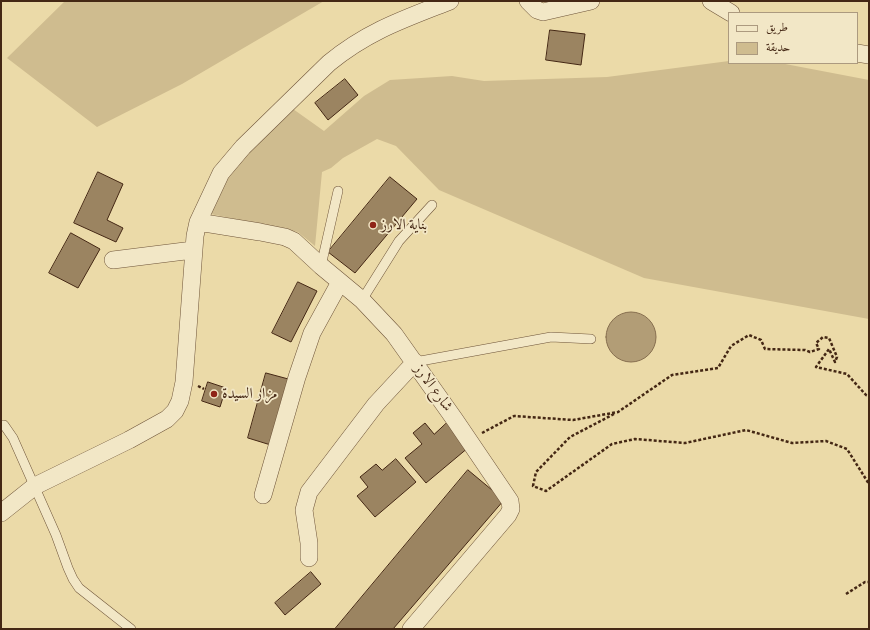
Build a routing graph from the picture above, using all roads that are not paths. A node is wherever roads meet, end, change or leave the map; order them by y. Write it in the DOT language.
graph roads {
  1 [pos="450,1"];
  2 [pos="528,1"];
  3 [pos="591,1"];
  4 [pos="711,1"];
  5 [pos="729,12"];
  6 [pos="858,53"];
  7 [pos="869,54"];
  8 [pos="338,191"];
  9 [pos="432,205"];
  10 [pos="198,222"];
  11 [pos="193,250"];
  12 [pos="113,260"];
  13 [pos="321,266"];
  14 [pos="340,282"];
  15 [pos="362,300"];
  16 [pos="591,339"];
  17 [pos="414,362"];
  18 [pos="1,425"];
  19 [pos="35,486"];
  20 [pos="263,495"];
  21 [pos="1,513"];
  22 [pos="309,558"];
  23 [pos="131,629"];
  24 [pos="411,629"];
  1 -- 10 [label="street"];
  2 -- 3 [label="street"];
  4 -- 5 [label="street"];
  6 -- 7 [label="street"];
  8 -- 13 [label="lane"];
  9 -- 15 [label="lane"];
  10 -- 11 [label="street"];
  10 -- 13 [label="street, شارع الارز"];
  11 -- 12 [label="street"];
  11 -- 19 [label="street"];
  13 -- 14 [label="street, شارع الارز"];
  14 -- 15 [label="street, شارع الارز"];
  14 -- 20 [label="street"];
  15 -- 17 [label="street, شارع الارز"];
  16 -- 17 [label="lane"];
  17 -- 22 [label="street"];
  17 -- 24 [label="street, شارع الارز"];
  18 -- 19 [label="lane"];
  19 -- 21 [label="street"];
  19 -- 23 [label="lane"];
}
